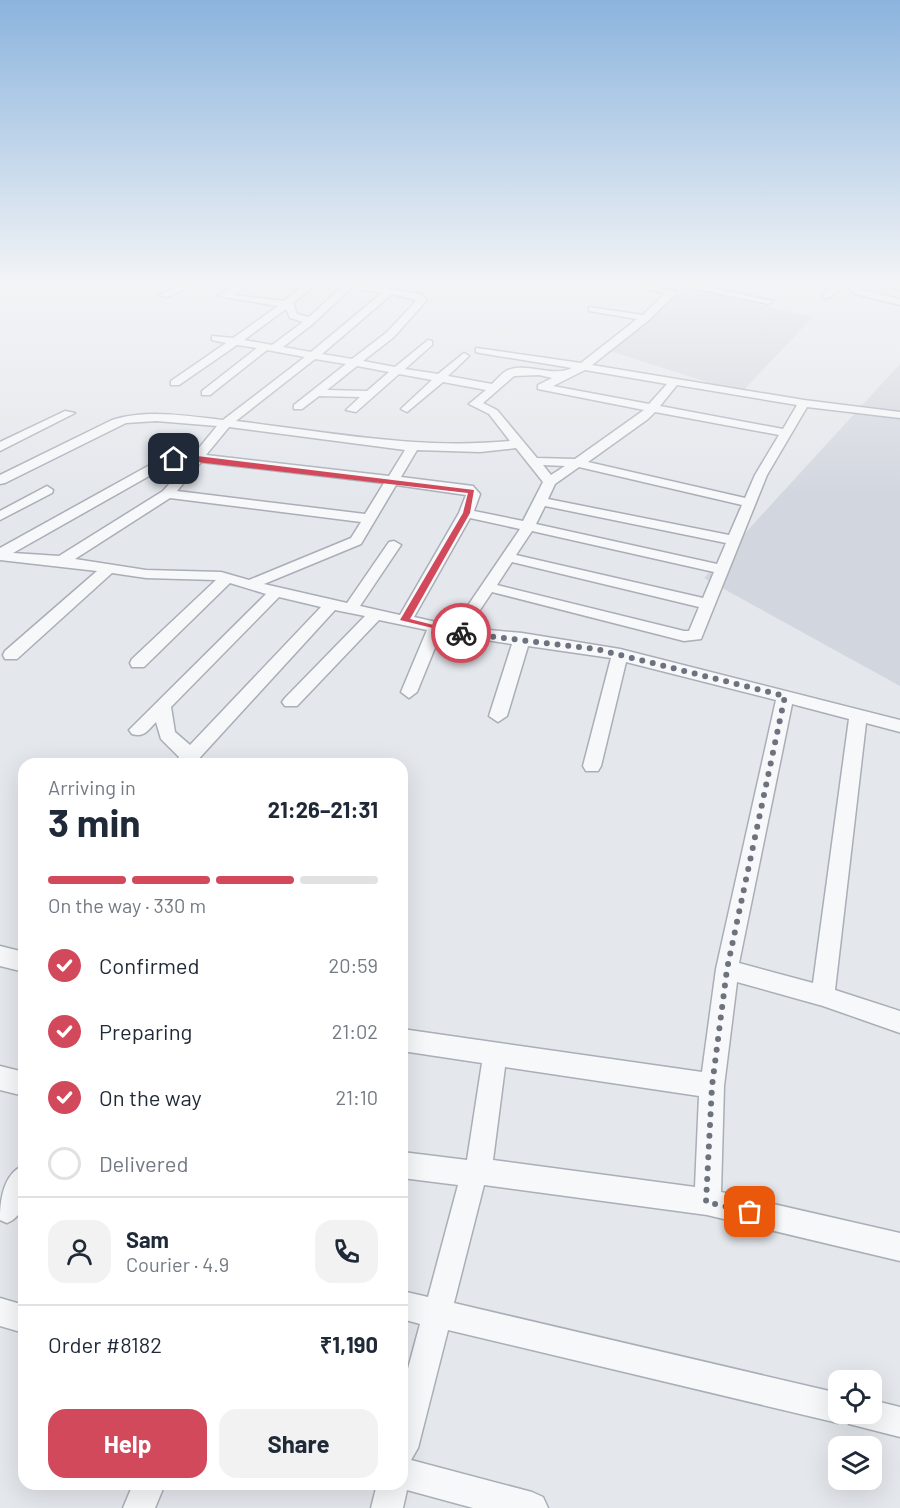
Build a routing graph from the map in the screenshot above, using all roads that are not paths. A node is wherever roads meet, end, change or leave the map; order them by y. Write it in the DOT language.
graph roads {
  1 [pos="212,355"];
  2 [pos="259,355"];
  3 [pos="313,355"];
  4 [pos="322,355"];
  5 [pos="364,355"];
  6 [pos="414,355"];
  7 [pos="511,355"];
  8 [pos="599,355"];
  9 [pos="464,356"];
  10 [pos="355,362"];
  11 [pos="583,368"];
  12 [pos="397,370"];
  13 [pos="562,377"];
  14 [pos="438,378"];
  15 [pos="674,382"];
  16 [pos="175,383"];
  17 [pos="493,388"];
  18 [pos="206,393"];
  19 [pos="316,393"];
  20 [pos="370,394"];
  21 [pos="804,404"];
  22 [pos="298,407"];
  23 [pos="407,409"];
  24 [pos="352,410"];
  25 [pos="651,410"];
  26 [pos="69,413"];
  27 [pos="900,415"];
  28 [pos="226,423"];
  29 [pos="784,434"];
  30 [pos="519,444"];
  31 [pos="414,445"];
  32 [pos="0,447"];
  33 [pos="197,458"];
  34 [pos="531,461"];
  35 [pos="577,463"];
  36 [pos="0,480"];
  37 [pos="393,482"];
  38 [pos="550,482"];
  39 [pos="47,490"];
  40 [pos="168,494"];
  41 [pos="540,501"];
  42 [pos="749,503"];
  43 [pos="466,513"];
  44 [pos="0,516"];
  45 [pos="371,519"];
  46 [pos="526,528"];
  47 [pos="733,540"];
  48 [pos="394,545"];
  49 [pos="0,555"];
  50 [pos="508,556"];
  51 [pos="62,561"];
  52 [pos="109,568"];
  53 [pos="722,569"];
  54 [pos="227,578"];
  55 [pos="251,584"];
  56 [pos="488,587"];
  57 [pos="276,592"];
  58 [pos="332,604"];
  59 [pos="708,604"];
  60 [pos="350,609"];
  61 [pos="376,614"];
  62 [pos="405,620"];
  63 [pos="436,627"];
  64 [pos="458,632"];
  65 [pos="522,638"];
  66 [pos="620,654"];
  67 [pos="11,655"];
  68 [pos="138,663"];
  69 [pos="409,692"];
  70 [pos="785,696"];
  71 [pos="291,702"];
  72 [pos="162,706"];
  73 [pos="498,716"];
  74 [pos="858,717"];
  75 [pos="900,726"];
  76 [pos="138,730"];
  77 [pos="185,758"];
  78 [pos="189,758"];
  79 [pos="592,766"];
  80 [pos="0,956"];
  81 [pos="18,960"];
  82 [pos="727,969"];
  83 [pos="823,996"];
  84 [pos="900,1022"];
  85 [pos="408,1041"];
  86 [pos="495,1055"];
  87 [pos="0,1078"];
  88 [pos="18,1082"];
  89 [pos="712,1086"];
  90 [pos="408,1166"];
  91 [pos="476,1172"];
  92 [pos="18,1189"];
  93 [pos="706,1202"];
  94 [pos="7,1210"];
  95 [pos="900,1247"];
  96 [pos="408,1306"];
  97 [pos="0,1312"];
  98 [pos="437,1313"];
  99 [pos="18,1317"];
  100 [pos="828,1406"];
  101 [pos="882,1418"];
  102 [pos="900,1422"];
  103 [pos="408,1425"];
  104 [pos="408,1475"];
  105 [pos="146,1490"];
  106 [pos="392,1490"];
  107 [pos="139,1508"];
  108 [pos="387,1508"];
  109 [pos="532,1508"];
  1 -- 16 [label="street"];
  2 -- 18 [label="street"];
  3 -- 28 [label="street"];
  4 -- 10 [label="street"];
  5 -- 10 [label="street"];
  6 -- 12 [label="street"];
  7 -- 11 [label="street"];
  8 -- 11 [label="street"];
  9 -- 14 [label="street"];
  10 -- 12 [label="street"];
  10 -- 19 [label="street"];
  11 -- 13 [label="street"];
  11 -- 15 [label="street"];
  12 -- 14 [label="street"];
  12 -- 20 [label="street"];
  13 -- 17 [label="street"];
  13 -- 25 [label="street"];
  14 -- 17 [label="street"];
  14 -- 23 [label="street"];
  15 -- 21 [label="street"];
  15 -- 25 [label="street"];
  17 -- 30 [label="street"];
  19 -- 20 [label="street"];
  19 -- 22 [label="street"];
  20 -- 24 [label="street"];
  21 -- 27 [label="street"];
  21 -- 29 [label="street"];
  25 -- 29 [label="street"];
  25 -- 35 [label="street"];
  26 -- 32 [label="street"];
  28 -- 31 [label="street"];
  28 -- 33 [label="street"];
  28 -- 36 [label="street"];
  29 -- 42 [label="street"];
  30 -- 31 [label="street"];
  30 -- 34 [label="street"];
  31 -- 37 [label="street"];
  33 -- 37 [label="street"];
  33 -- 40 [label="street"];
  33 -- 49 [label="street"];
  34 -- 35 [label="street"];
  34 -- 38 [label="street"];
  35 -- 38 [label="street"];
  35 -- 42 [label="street"];
  37 -- 43 [label="street"];
  37 -- 45 [label="street"];
  38 -- 41 [label="street"];
  39 -- 44 [label="street"];
  40 -- 45 [label="street"];
  40 -- 51 [label="street"];
  41 -- 46 [label="street"];
  41 -- 47 [label="street"];
  42 -- 47 [label="street"];
  43 -- 46 [label="street"];
  43 -- 62 [label="street"];
  45 -- 55 [label="street"];
  46 -- 50 [label="street"];
  46 -- 53 [label="street"];
  47 -- 53 [label="street"];
  48 -- 60 [label="street"];
  49 -- 51 [label="street"];
  50 -- 56 [label="street"];
  50 -- 59 [label="street"];
  51 -- 52 [label="street"];
  52 -- 54 [label="street"];
  52 -- 67 [label="street"];
  53 -- 59 [label="street"];
  54 -- 55 [label="street"];
  54 -- 68 [label="street"];
  55 -- 57 [label="street"];
  56 -- 59 [label="street"];
  56 -- 64 [label="street"];
  57 -- 58 [label="street"];
  57 -- 72 [label="street"];
  58 -- 60 [label="street"];
  58 -- 78 [label="street"];
  60 -- 61 [label="street"];
  61 -- 62 [label="street"];
  61 -- 71 [label="street"];
  62 -- 63 [label="street"];
  63 -- 64 [label="street"];
  63 -- 69 [label="street"];
  64 -- 65 [label="street"];
  65 -- 66 [label="street"];
  65 -- 73 [label="street"];
  66 -- 70 [label="street"];
  66 -- 79 [label="street"];
  70 -- 74 [label="street"];
  70 -- 82 [label="street"];
  72 -- 76 [label="street"];
  72 -- 77 [label="street"];
  74 -- 75 [label="street"];
  74 -- 83 [label="street"];
  80 -- 81 [label="street"];
  82 -- 83 [label="street"];
  82 -- 89 [label="street"];
  83 -- 84 [label="street"];
  85 -- 86 [label="street"];
  86 -- 89 [label="street"];
  86 -- 91 [label="street"];
  87 -- 88 [label="street"];
  89 -- 93 [label="street"];
  90 -- 91 [label="street"];
  91 -- 93 [label="street"];
  91 -- 98 [label="street"];
  92 -- 94 [label="street"];
  93 -- 95 [label="street"];
  96 -- 98 [label="street"];
  97 -- 99 [label="street"];
  98 -- 100 [label="street"];
  98 -- 103 [label="street"];
  101 -- 102 [label="street"];
  104 -- 109 [label="street"];
  105 -- 107 [label="street"];
  106 -- 108 [label="street"];
}
